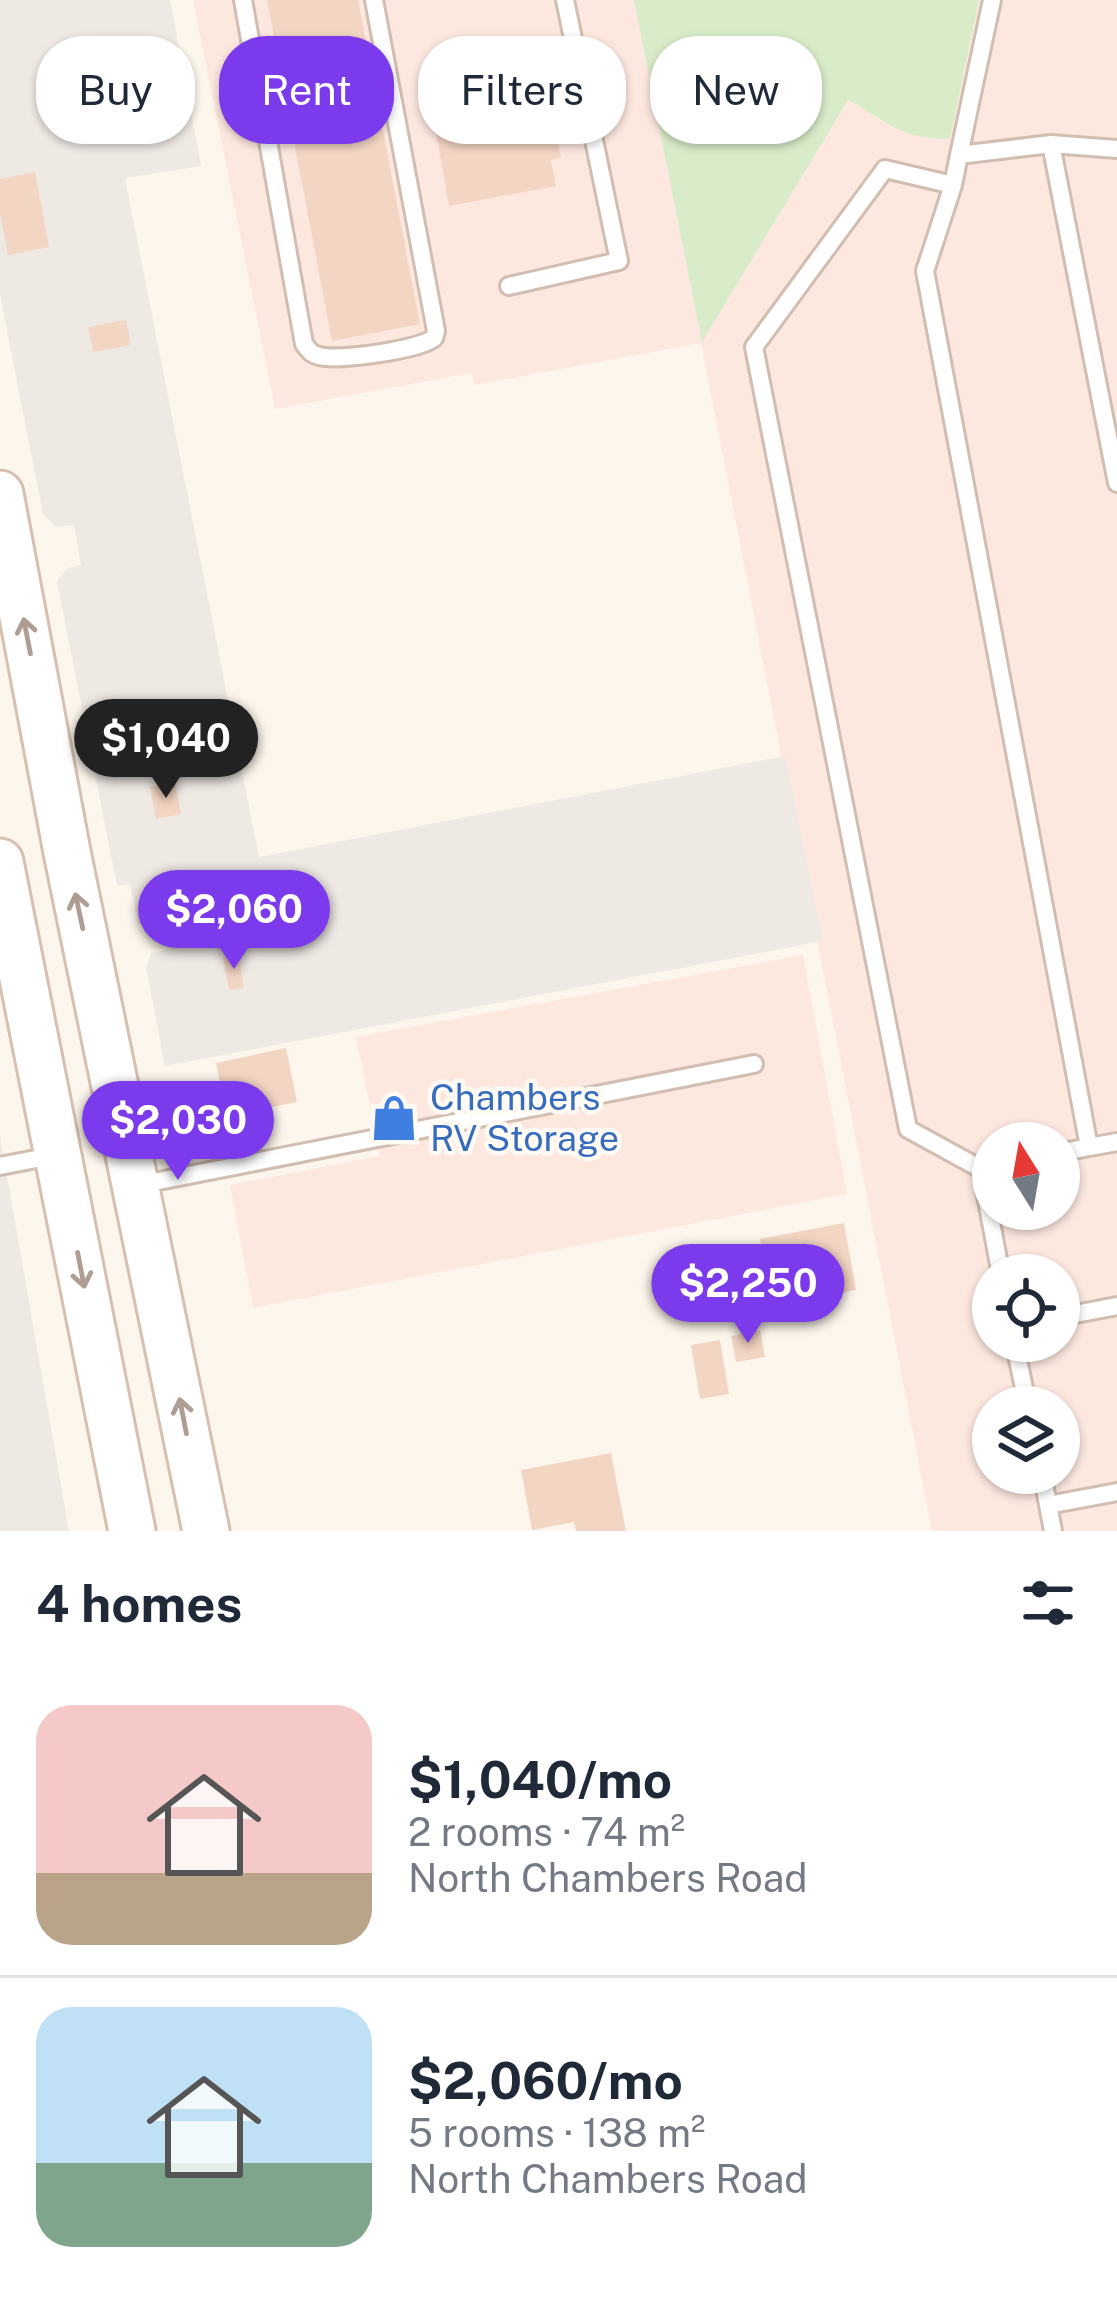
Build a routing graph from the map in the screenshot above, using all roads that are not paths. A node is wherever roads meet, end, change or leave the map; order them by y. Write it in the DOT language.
graph roads {
  1 [pos="243,0"];
  2 [pos="374,0"];
  3 [pos="565,0"];
  4 [pos="992,0"];
  5 [pos="1051,144"];
  6 [pos="1117,149"];
  7 [pos="959,155"];
  8 [pos="953,185"];
  9 [pos="509,286"];
  10 [pos="1117,483"];
  11 [pos="0,494"];
  12 [pos="6,560"];
  13 [pos="0,862"];
  14 [pos="754,1064"];
  15 [pos="1117,1142"];
  16 [pos="1089,1147"];
  17 [pos="1080,1149"];
  18 [pos="58,1155"];
  19 [pos="972,1161"];
  20 [pos="0,1166"];
  21 [pos="137,1185"];
  22 [pos="1117,1306"];
  23 [pos="1080,1313"];
  24 [pos="1117,1492"];
  25 [pos="1046,1494"];
  26 [pos="1048,1505"];
  27 [pos="132,1531"];
  28 [pos="206,1531"];
  29 [pos="1053,1531"];
  1 -- 2 [label="lane"];
  3 -- 9 [label="lane"];
  4 -- 7 [label="lane"];
  5 -- 6 [label="lane"];
  5 -- 7 [label="lane"];
  5 -- 10 [label="lane"];
  7 -- 8 [label="lane"];
  8 -- 16 [label="lane"];
  8 -- 19 [label="lane"];
  11 -- 12 [label="main road"];
  21 -- 12 [label="main road, one-way"];
  13 -- 18 [label="main road"];
  14 -- 21 [label="lane"];
  15 -- 16 [label="lane"];
  16 -- 17 [label="lane"];
  18 -- 20 [label="lane"];
  18 -- 27 [label="main road, one-way"];
  28 -- 21 [label="main road, one-way"];
  22 -- 23 [label="lane"];
  24 -- 26 [label="lane"];
  25 -- 26 [label="lane"];
  26 -- 29 [label="lane"];
}
